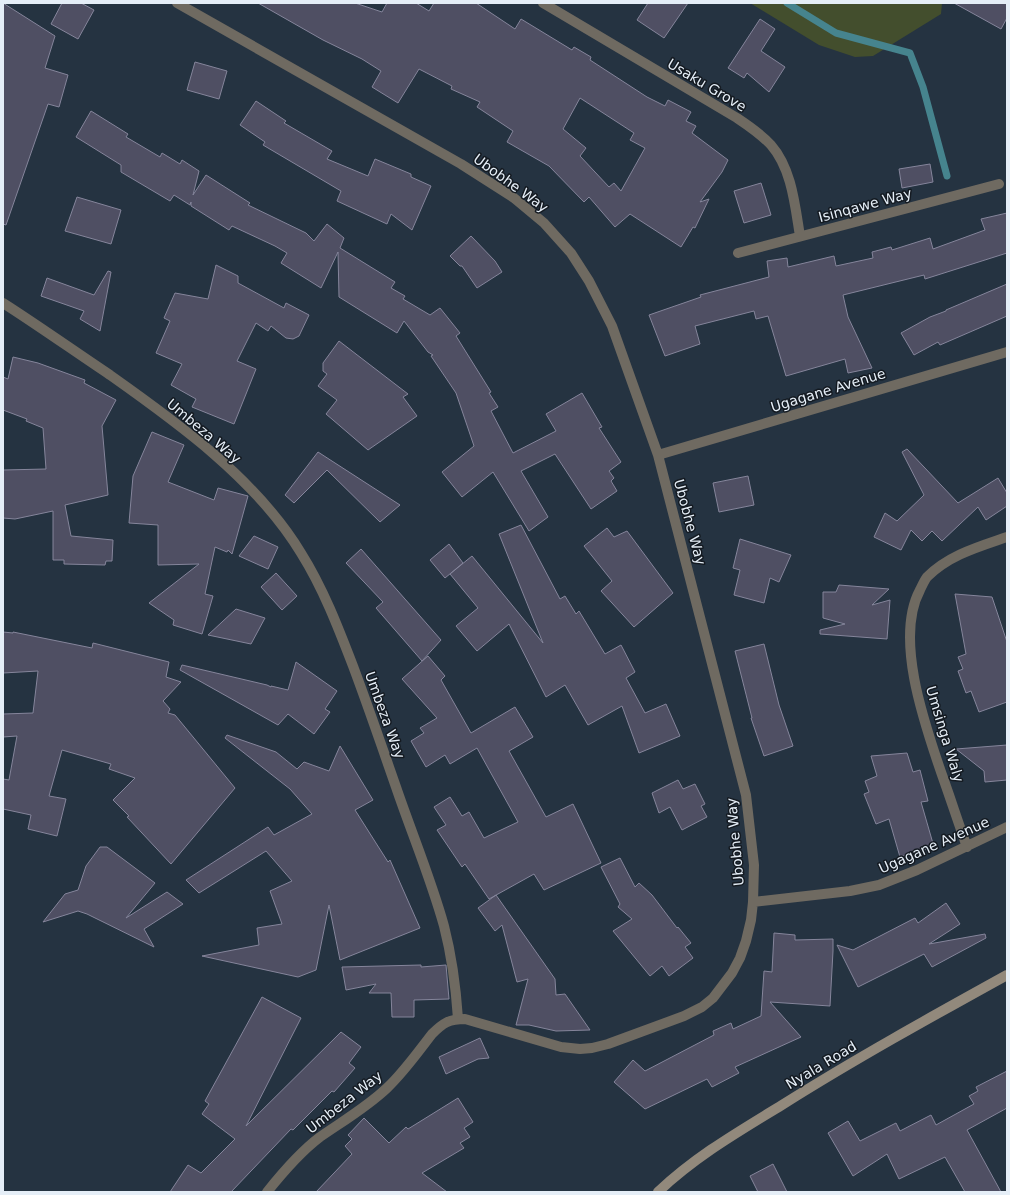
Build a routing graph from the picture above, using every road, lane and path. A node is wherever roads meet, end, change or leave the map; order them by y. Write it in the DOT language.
graph roads {
  1 [pos="177,3"];
  2 [pos="543,3"];
  3 [pos="999,184"];
  4 [pos="800,236"];
  5 [pos="738,253"];
  6 [pos="3,303"];
  7 [pos="1007,352"];
  8 [pos="658,455"];
  9 [pos="1007,537"];
  10 [pos="1007,827"];
  11 [pos="967,847"];
  12 [pos="753,902"];
  13 [pos="1007,975"];
  14 [pos="458,1019"];
  15 [pos="267,1192"];
  16 [pos="658,1192"];
  1 -- 8 [label="street, Ubobhe Way"];
  2 -- 4 [label="street, Usaku Grove"];
  3 -- 4 [label="street, Isinqawe Way"];
  4 -- 5 [label="street, Isinqawe Way"];
  6 -- 14 [label="street, Umbeza Way"];
  7 -- 8 [label="street, Ugagane Avenue"];
  8 -- 12 [label="street, Ubobhe Way"];
  9 -- 11 [label="street, Umsinga Waly"];
  10 -- 11 [label="street, Ugagane Avenue"];
  11 -- 12 [label="street, Ugagane Avenue"];
  12 -- 14 [label="street, Ubobhe Way"];
  13 -- 16 [label="street, Nyala Road"];
  14 -- 15 [label="street, Umbeza Way"];
}
